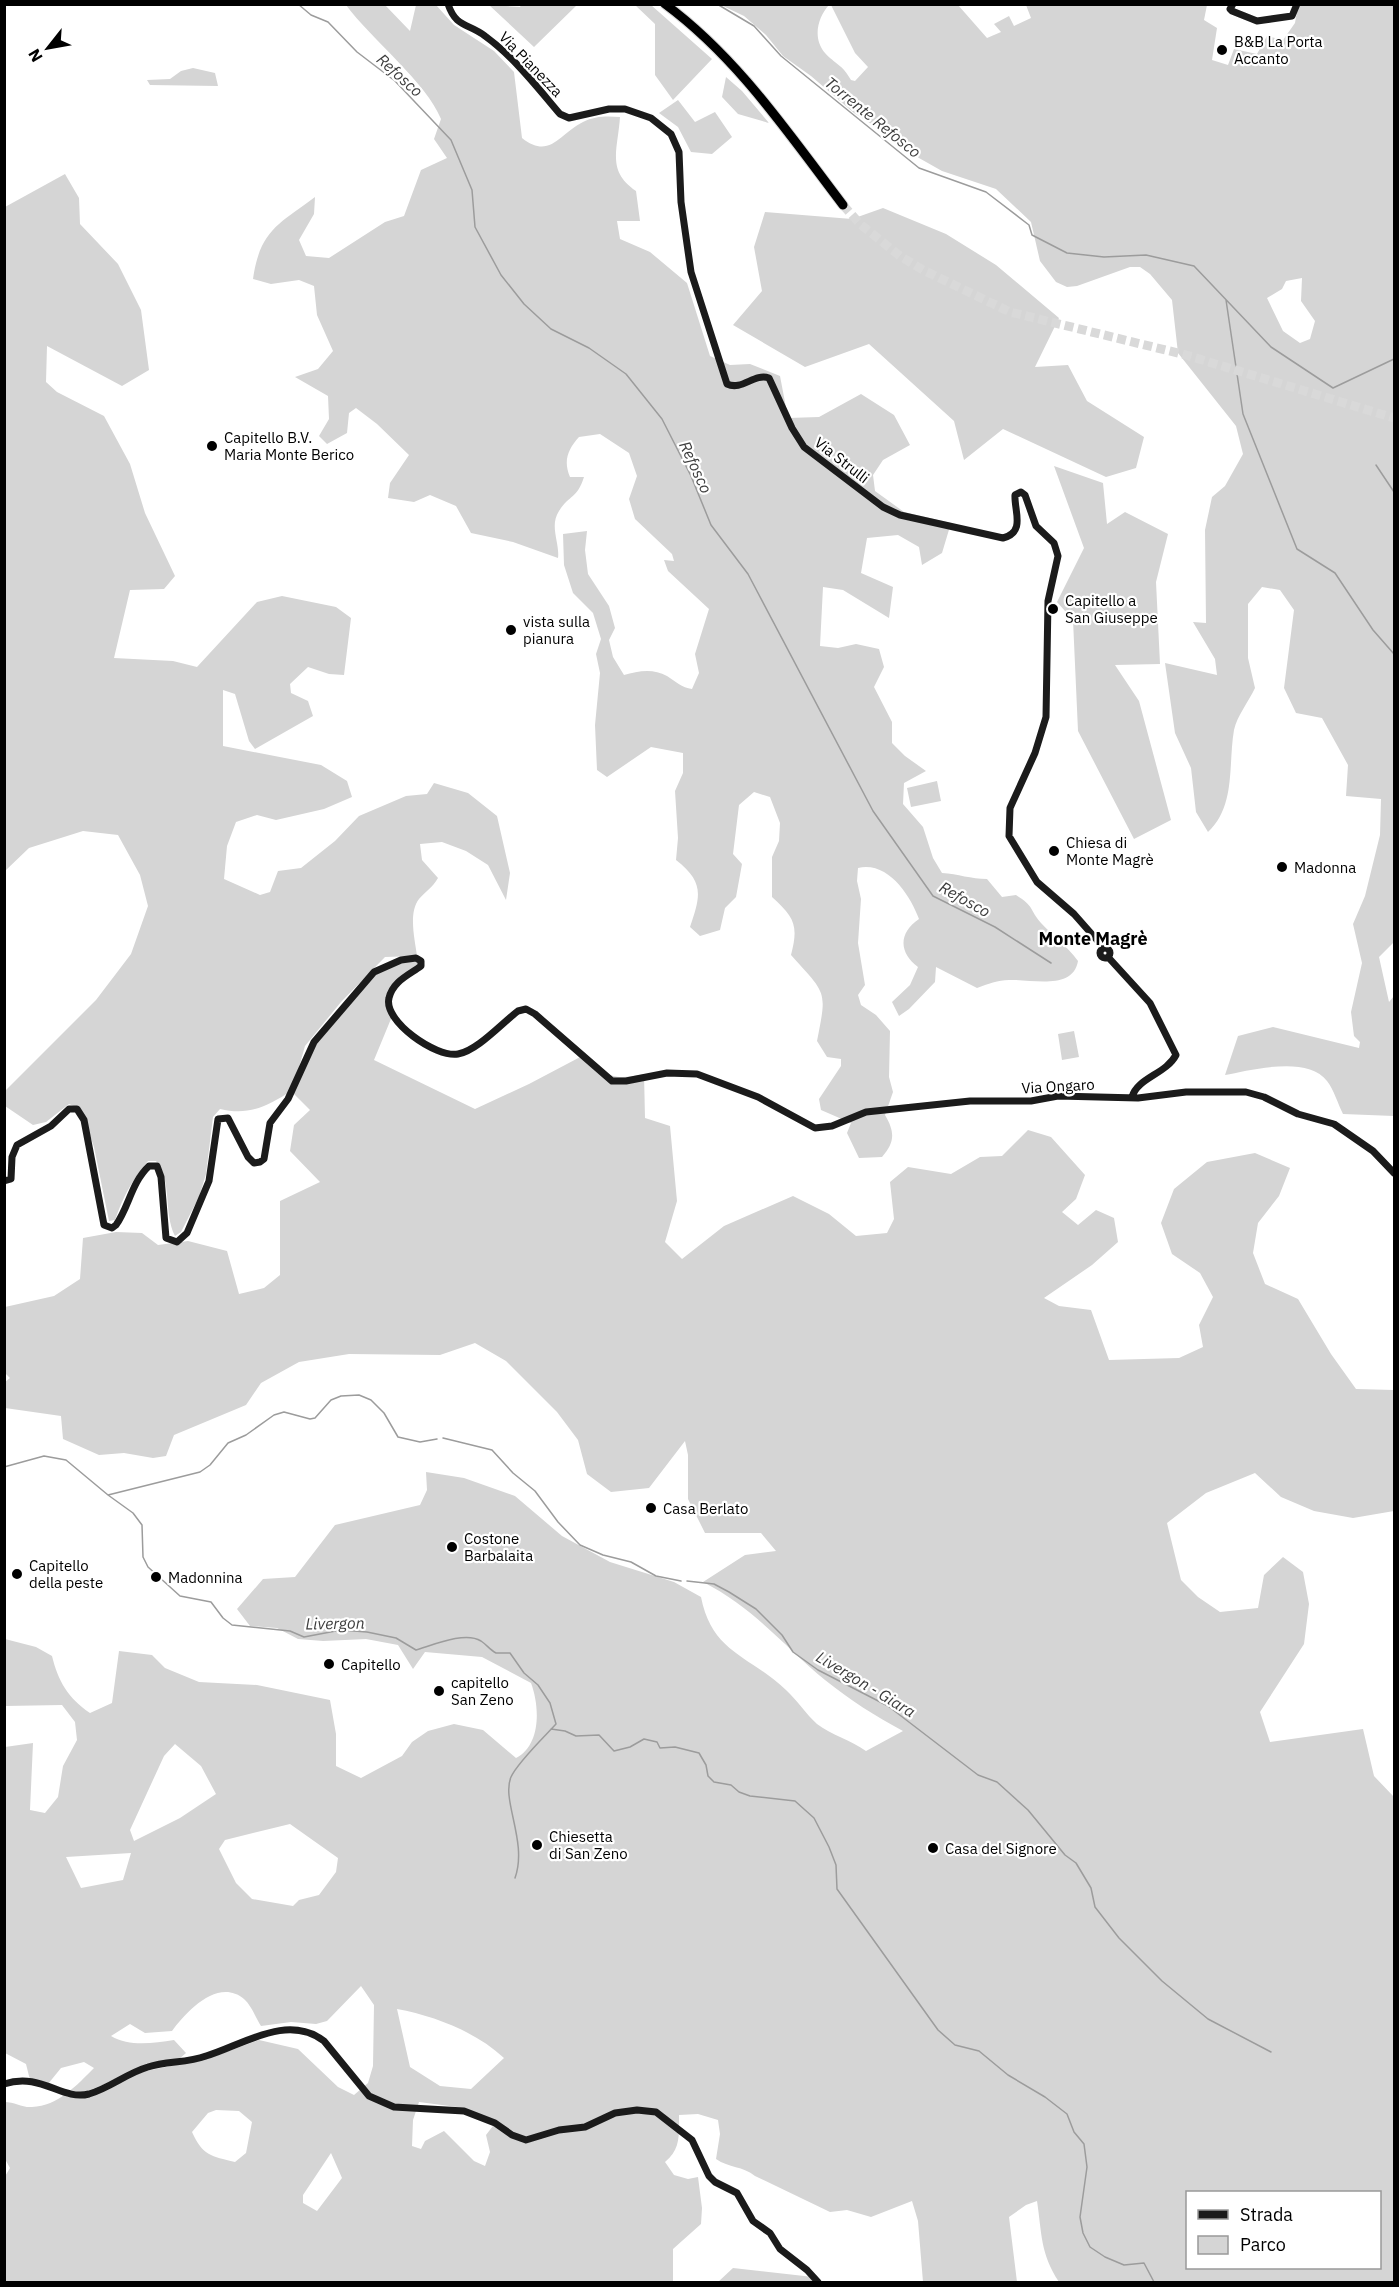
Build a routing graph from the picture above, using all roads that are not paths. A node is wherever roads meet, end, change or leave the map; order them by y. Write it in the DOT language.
graph roads {
  1 [pos="448,4"];
  2 [pos="665,4"];
  3 [pos="1233,4"];
  4 [pos="1298,4"];
  5 [pos="681,202"];
  6 [pos="843,205"];
  7 [pos="1132,1097"];
  8 [pos="1395,1173"];
  9 [pos="4,1181"];
  10 [pos="4,2084"];
  11 [pos="818,2283"];
  1 -- 5 [label="street, Via Pianezza"];
  2 -- 6 [label="highway"];
  3 -- 4 [label="street"];
  5 -- 7 [label="street, Via Strulli"];
  7 -- 8 [label="street, Via Ongaro"];
  7 -- 9 [label="street, Via Ongaro"];
  10 -- 11 [label="street"];
}
